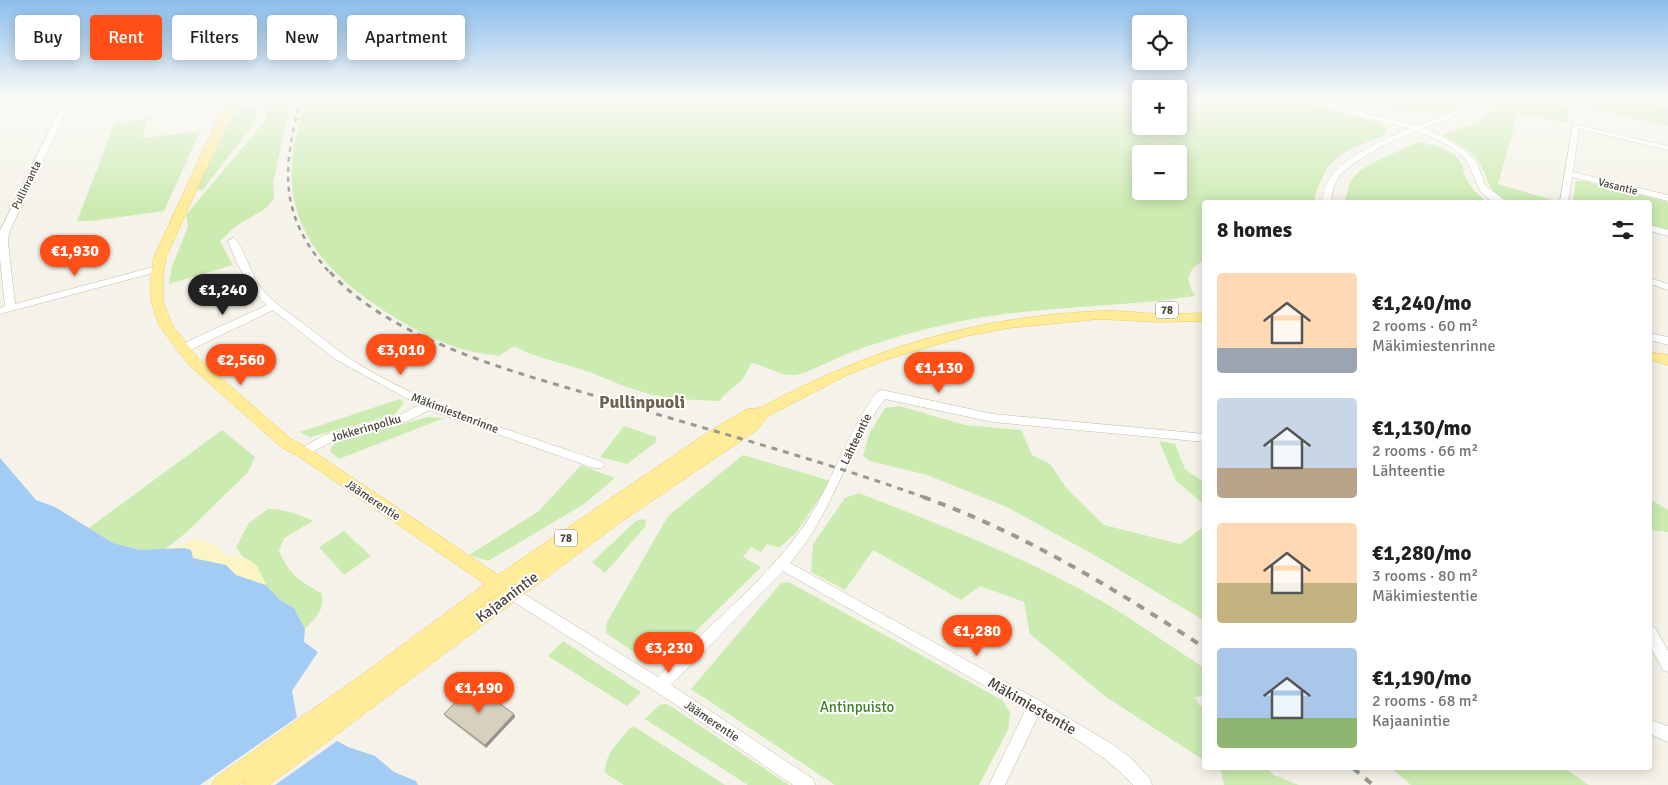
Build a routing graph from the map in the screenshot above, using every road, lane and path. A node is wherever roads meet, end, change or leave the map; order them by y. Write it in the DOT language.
graph roads {
  1 [pos="51,135"];
  2 [pos="216,135"];
  3 [pos="1392,135"];
  4 [pos="1405,135"];
  5 [pos="1409,135"];
  6 [pos="1427,135"];
  7 [pos="1575,135"];
  8 [pos="1612,135"];
  9 [pos="1387,141"];
  10 [pos="1668,148"];
  11 [pos="1357,159"];
  12 [pos="1568,173"];
  13 [pos="1668,198"];
  14 [pos="1327,200"];
  15 [pos="1500,200"];
  16 [pos="1564,200"];
  17 [pos="1652,229"];
  18 [pos="1668,233"];
  19 [pos="233,241"];
  20 [pos="157,269"];
  21 [pos="1652,282"];
  22 [pos="1668,287"];
  23 [pos="274,306"];
  24 [pos="10,307"];
  25 [pos="1202,310"];
  26 [pos="0,311"];
  27 [pos="1130,315"];
  28 [pos="1202,317"];
  29 [pos="1652,337"];
  30 [pos="1668,341"];
  31 [pos="182,349"];
  32 [pos="1652,356"];
  33 [pos="1668,360"];
  34 [pos="428,405"];
  35 [pos="1202,438"];
  36 [pos="304,452"];
  37 [pos="598,465"];
  38 [pos="781,564"];
  39 [pos="504,589"];
  40 [pos="1652,636"];
  41 [pos="1668,665"];
  42 [pos="381,682"];
  43 [pos="660,686"];
  44 [pos="1035,706"];
  45 [pos="1652,727"];
  46 [pos="1668,734"];
  47 [pos="222,785"];
  48 [pos="253,785"];
  49 [pos="807,785"];
  50 [pos="997,785"];
  51 [pos="1144,785"];
  1 -- 24 [label="street, Pullinranta"];
  2 -- 20 [label="main road, Jäämerentie"];
  3 -- 9 [label="street"];
  4 -- 9 [label="street"];
  5 -- 11 [label="street"];
  6 -- 15 [label="street"];
  7 -- 12 [label="street"];
  8 -- 10 [label="street"];
  9 -- 11 [label="street"];
  11 -- 14 [label="street"];
  12 -- 13 [label="street, Vasantie"];
  12 -- 16 [label="street"];
  17 -- 18 [label="street"];
  19 -- 23 [label="street, Mäkimiestenrinne"];
  20 -- 24 [label="street"];
  20 -- 31 [label="main road, Jäämerentie"];
  21 -- 22 [label="street"];
  23 -- 31 [label="street"];
  23 -- 34 [label="street, Mäkimiestenrinne"];
  24 -- 26 [label="street"];
  25 -- 27 [label="main road, 78"];
  27 -- 28 [label="main road, 78"];
  27 -- 39 [label="main road, 78"];
  29 -- 30 [label="street"];
  31 -- 36 [label="main road, Jäämerentie"];
  32 -- 33 [label="main road"];
  34 -- 36 [label="street, Jokkerinpolku"];
  34 -- 37 [label="street, Mäkimiestenrinne"];
  35 -- 38 [label="street, Lähteentie"];
  36 -- 39 [label="main road, Jäämerentie"];
  38 -- 43 [label="street, Lähteentie"];
  38 -- 44 [label="street, Mäkimiestentie"];
  39 -- 42 [label="main road, Kajaanintie / 78"];
  39 -- 43 [label="street, Jäämerentie"];
  40 -- 41 [label="street"];
  42 -- 47 [label="main road, Kajaanintie / 78"];
  42 -- 48 [label="main road, Kajaanintie / 78"];
  43 -- 49 [label="street, Jäämerentie"];
  44 -- 50 [label="street"];
  44 -- 51 [label="street, Mäkimiestentie"];
  45 -- 46 [label="street"];
}
